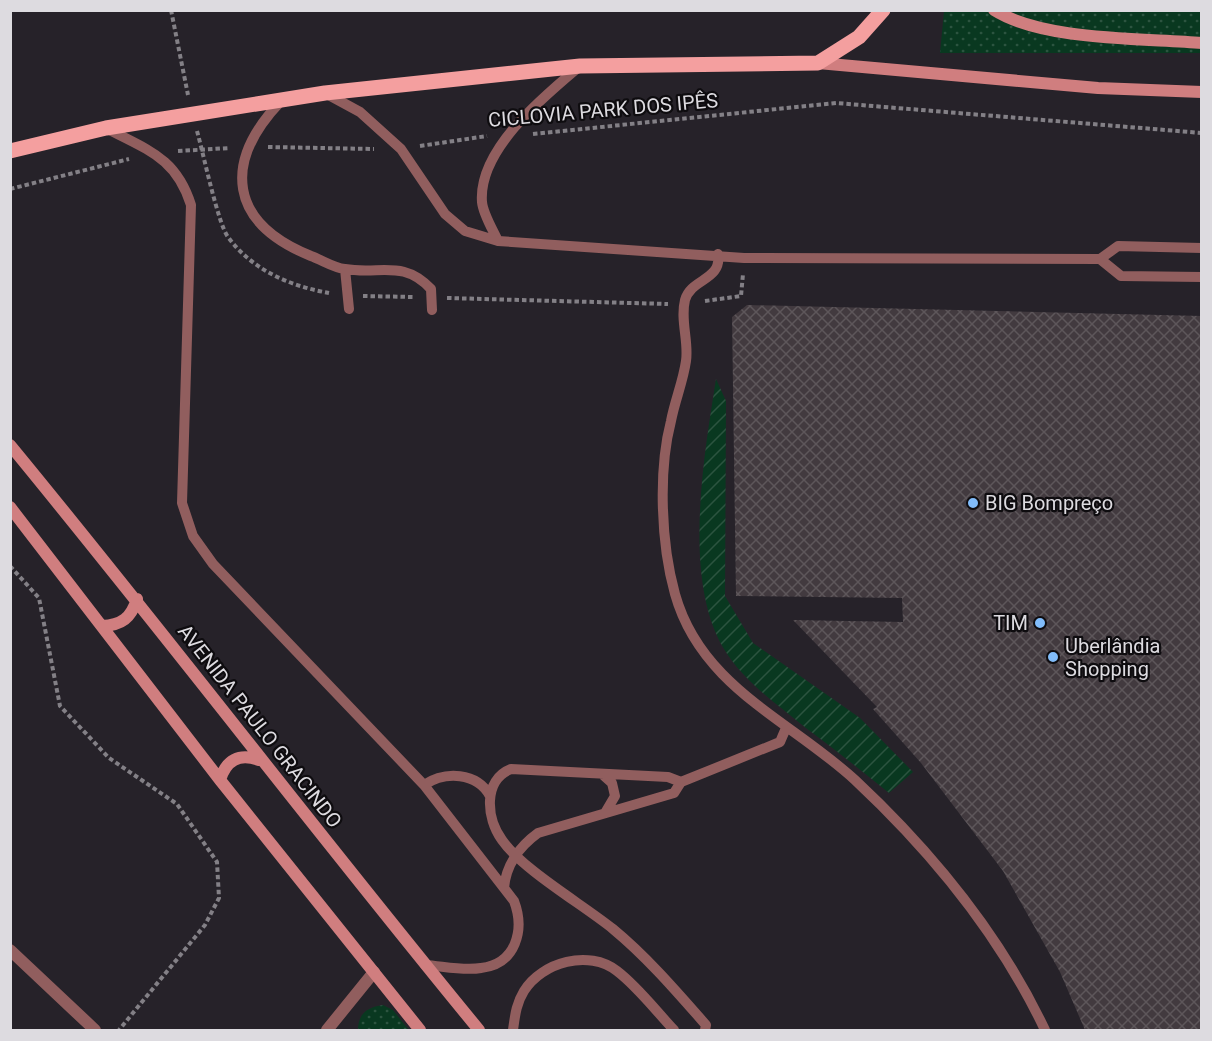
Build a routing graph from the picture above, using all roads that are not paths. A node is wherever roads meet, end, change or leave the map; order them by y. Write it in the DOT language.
graph roads {
  1 [pos="883,10"];
  2 [pos="994,10"];
  3 [pos="1202,43"];
  4 [pos="818,63"];
  5 [pos="580,66"];
  6 [pos="1202,92"];
  7 [pos="325,93"];
  8 [pos="281,101"];
  9 [pos="106,128"];
  10 [pos="10,151"];
  11 [pos="498,241"];
  12 [pos="1202,248"];
  13 [pos="718,255"];
  14 [pos="1100,259"];
  15 [pos="345,269"];
  16 [pos="1202,277"];
  17 [pos="350,309"];
  18 [pos="432,310"];
  19 [pos="10,445"];
  20 [pos="10,507"];
  21 [pos="137,599"];
  22 [pos="102,626"];
  23 [pos="786,728"];
  24 [pos="260,760"];
  25 [pos="602,774"];
  26 [pos="220,780"];
  27 [pos="681,783"];
  28 [pos="424,785"];
  29 [pos="490,796"];
  30 [pos="605,813"];
  31 [pos="516,855"];
  32 [pos="504,888"];
  33 [pos="10,950"];
  34 [pos="425,965"];
  35 [pos="374,972"];
  36 [pos="95,1030"];
  37 [pos="327,1030"];
  38 [pos="420,1030"];
  39 [pos="479,1030"];
  40 [pos="513,1030"];
  41 [pos="674,1030"];
  42 [pos="705,1030"];
  43 [pos="1045,1030"];
  1 -- 4 [label="main road"];
  2 -- 3 [label="street"];
  4 -- 5 [label="main road"];
  4 -- 6 [label="street"];
  5 -- 7 [label="main road"];
  5 -- 11 [label="lane"];
  7 -- 8 [label="main road"];
  7 -- 11 [label="lane"];
  8 -- 9 [label="main road"];
  8 -- 15 [label="lane"];
  9 -- 10 [label="main road"];
  9 -- 28 [label="lane"];
  11 -- 13 [label="lane"];
  12 -- 14 [label="lane"];
  13 -- 14 [label="lane"];
  13 -- 23 [label="lane"];
  14 -- 16 [label="lane"];
  15 -- 17 [label="lane"];
  15 -- 18 [label="lane"];
  19 -- 21 [label="street, AVENIDA PAULO GRACINDO"];
  20 -- 22 [label="street"];
  21 -- 22 [label="street"];
  21 -- 24 [label="street, AVENIDA PAULO GRACINDO"];
  22 -- 26 [label="street"];
  23 -- 27 [label="lane"];
  23 -- 43 [label="lane"];
  24 -- 26 [label="street"];
  24 -- 34 [label="street, AVENIDA PAULO GRACINDO"];
  25 -- 27 [label="lane"];
  25 -- 29 [label="lane"];
  25 -- 30 [label="lane"];
  26 -- 35 [label="street"];
  27 -- 30 [label="lane"];
  28 -- 29 [label="lane"];
  28 -- 32 [label="lane"];
  29 -- 31 [label="lane"];
  30 -- 31 [label="lane"];
  31 -- 32 [label="lane"];
  31 -- 42 [label="lane"];
  32 -- 34 [label="lane"];
  33 -- 36 [label="street"];
  34 -- 39 [label="street, AVENIDA PAULO GRACINDO"];
  35 -- 37 [label="street"];
  35 -- 38 [label="street"];
  40 -- 41 [label="lane"];
}
